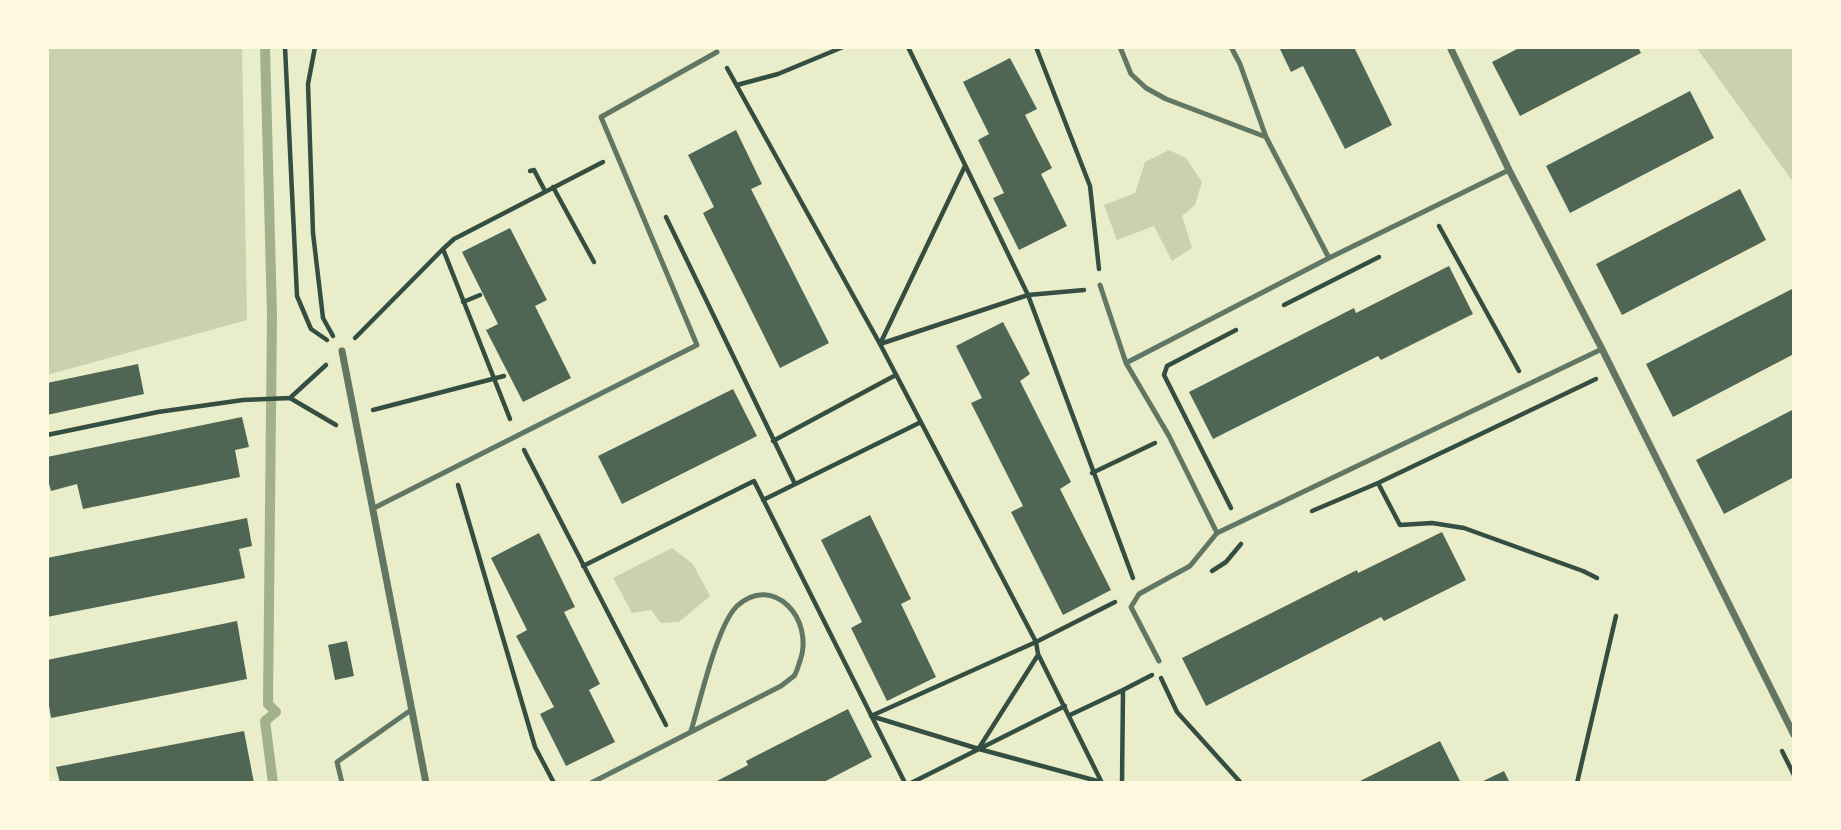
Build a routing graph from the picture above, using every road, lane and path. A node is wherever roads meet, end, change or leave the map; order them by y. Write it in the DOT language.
graph roads {
  1 [pos="285,47"];
  2 [pos="315,47"];
  3 [pos="843,47"];
  4 [pos="908,47"];
  5 [pos="1036,47"];
  6 [pos="1120,47"];
  7 [pos="1231,47"];
  8 [pos="1450,47"];
  9 [pos="718,52"];
  10 [pos="737,85"];
  11 [pos="1266,137"];
  12 [pos="965,165"];
  13 [pos="1509,170"];
  14 [pos="530,171"];
  15 [pos="553,187"];
  16 [pos="545,191"];
  17 [pos="664,213"];
  18 [pos="1429,232"];
  19 [pos="443,249"];
  20 [pos="1386,254"];
  21 [pos="1329,258"];
  22 [pos="594,262"];
  23 [pos="1100,285"];
  24 [pos="480,295"];
  25 [pos="1028,295"];
  26 [pos="463,302"];
  27 [pos="1283,306"];
  28 [pos="1237,330"];
  29 [pos="880,344"];
  30 [pos="1602,349"];
  31 [pos="342,351"];
  32 [pos="1126,363"];
  33 [pos="505,376"];
  34 [pos="894,376"];
  35 [pos="1597,379"];
  36 [pos="1527,386"];
  37 [pos="290,398"];
  38 [pos="354,415"];
  39 [pos="919,423"];
  40 [pos="47,435"];
  41 [pos="1169,436"];
  42 [pos="358,440"];
  43 [pos="774,440"];
  44 [pos="453,468"];
  45 [pos="1092,473"];
  46 [pos="1378,483"];
  47 [pos="795,484"];
  48 [pos="763,500"];
  49 [pos="372,509"];
  50 [pos="1303,515"];
  51 [pos="1238,523"];
  52 [pos="1217,533"];
  53 [pos="1206,575"];
  54 [pos="1597,578"];
  55 [pos="1138,592"];
  56 [pos="1616,616"];
  57 [pos="1035,642"];
  58 [pos="1038,654"];
  59 [pos="1159,661"];
  60 [pos="1123,690"];
  61 [pos="1065,706"];
  62 [pos="411,710"];
  63 [pos="1070,715"];
  64 [pos="691,731"];
  65 [pos="1794,735"];
  66 [pos="979,749"];
  67 [pos="1102,782"];
  68 [pos="342,783"];
  69 [pos="426,783"];
  70 [pos="554,783"];
  71 [pos="591,783"];
  72 [pos="911,783"];
  73 [pos="1122,783"];
  74 [pos="1241,783"];
  75 [pos="1577,783"];
  1 -- 31 [label="path"];
  2 -- 31 [label="path"];
  3 -- 10 [label="path"];
  4 -- 12 [label="path"];
  5 -- 23 [label="path"];
  6 -- 11 [label="lane"];
  7 -- 11 [label="lane"];
  8 -- 13 [label="street"];
  9 -- 10 [label="path"];
  9 -- 44 [label="lane"];
  10 -- 29 [label="path"];
  11 -- 21 [label="lane"];
  12 -- 25 [label="path"];
  12 -- 29 [label="path"];
  13 -- 21 [label="lane"];
  13 -- 30 [label="street"];
  14 -- 16 [label="path"];
  15 -- 22 [label="path"];
  17 -- 43 [label="path"];
  18 -- 36 [label="path"];
  19 -- 31 [label="path"];
  20 -- 27 [label="path"];
  21 -- 32 [label="lane"];
  23 -- 25 [label="path"];
  23 -- 32 [label="lane"];
  24 -- 26 [label="path"];
  25 -- 29 [label="path"];
  25 -- 45 [label="path"];
  28 -- 51 [label="path"];
  29 -- 34 [label="path"];
  30 -- 36 [label="lane"];
  30 -- 65 [label="street"];
  31 -- 37 [label="path"];
  31 -- 38 [label="street"];
  32 -- 41 [label="lane"];
  33 -- 38 [label="path"];
  34 -- 39 [label="path"];
  34 -- 43 [label="path"];
  35 -- 46 [label="path"];
  36 -- 51 [label="lane"];
  37 -- 40 [label="path"];
  37 -- 42 [label="path"];
  38 -- 42 [label="street"];
  39 -- 47 [label="path"];
  39 -- 57 [label="path"];
  41 -- 45 [label="path"];
  41 -- 52 [label="lane"];
  42 -- 49 [label="street"];
  43 -- 47 [label="path"];
  44 -- 49 [label="lane"];
  44 -- 70 [label="path"];
  45 -- 55 [label="path"];
  46 -- 50 [label="path"];
  46 -- 54 [label="path"];
  47 -- 48 [label="path"];
  49 -- 62 [label="street"];
  51 -- 52 [label="lane"];
  51 -- 53 [label="path"];
  52 -- 55 [label="lane"];
  55 -- 57 [label="path"];
  55 -- 59 [label="lane"];
  56 -- 75 [label="path"];
  57 -- 58 [label="path"];
  57 -- 66 [label="path"];
  58 -- 61 [label="path"];
  58 -- 66 [label="path"];
  60 -- 63 [label="path"];
  60 -- 73 [label="path"];
  60 -- 74 [label="path"];
  61 -- 63 [label="path"];
  61 -- 66 [label="path"];
  62 -- 68 [label="lane"];
  62 -- 69 [label="street"];
  63 -- 67 [label="path"];
  64 -- 64 [label="lane"];
  64 -- 71 [label="lane"];
  66 -- 67 [label="path"];
  66 -- 72 [label="path"];
}
